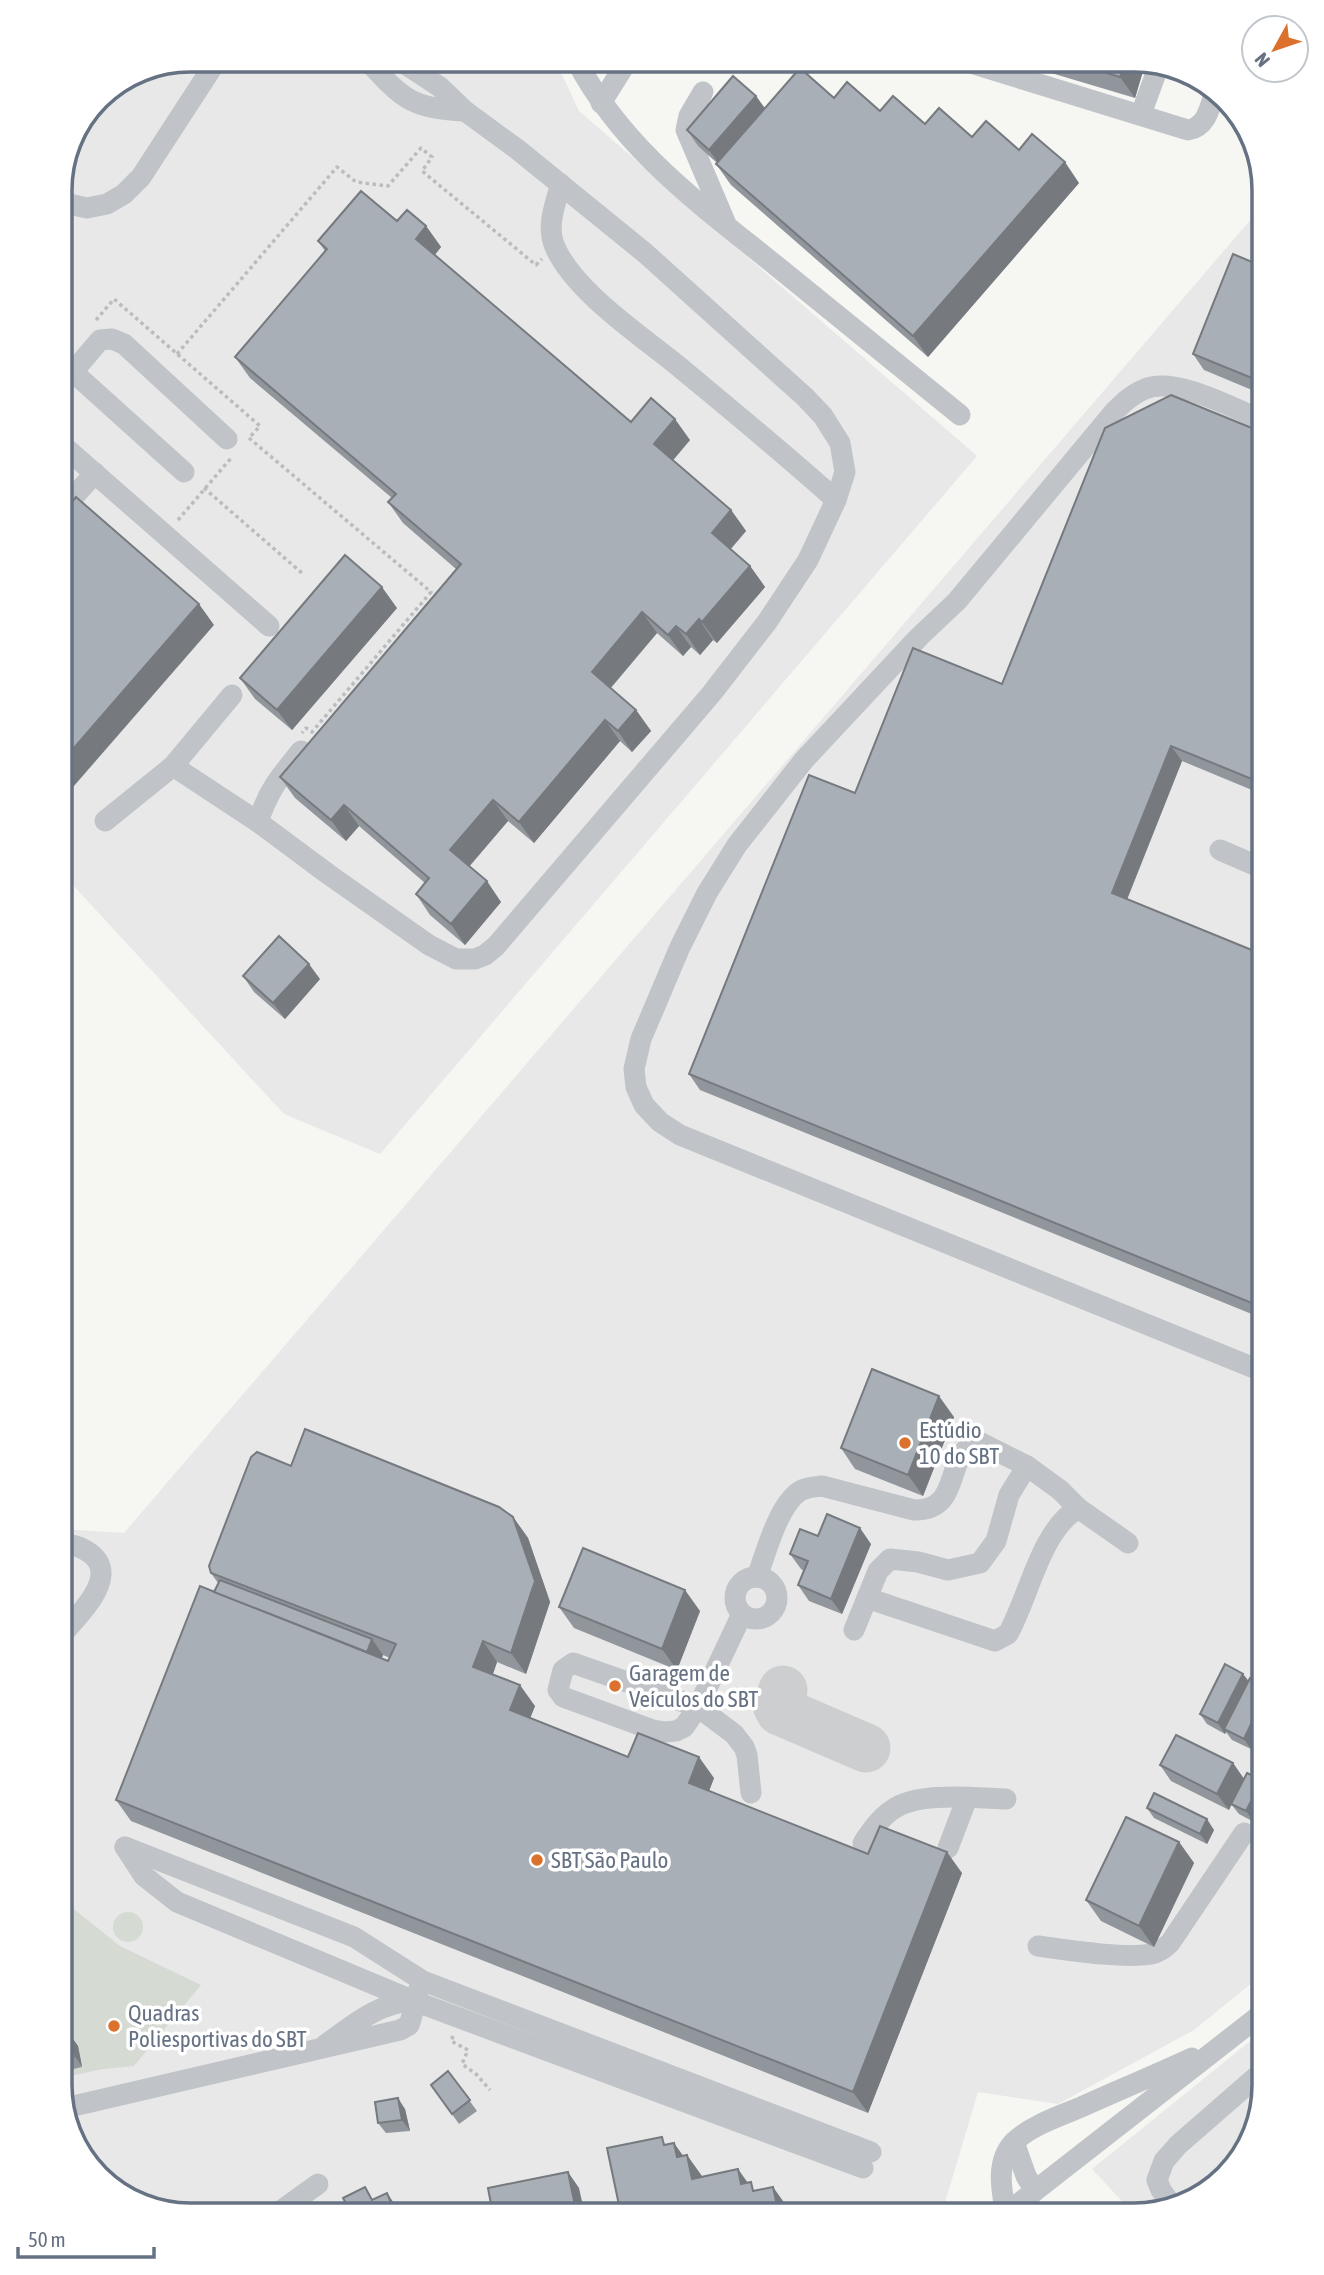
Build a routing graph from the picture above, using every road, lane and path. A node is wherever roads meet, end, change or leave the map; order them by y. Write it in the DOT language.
graph roads {
  1 [pos="209,72"];
  2 [pos="379,72"];
  3 [pos="417,72"];
  4 [pos="583,72"];
  5 [pos="620,72"];
  6 [pos="1001,72"];
  7 [pos="1156,74"];
  8 [pos="703,92"];
  9 [pos="1212,101"];
  10 [pos="601,103"];
  11 [pos="466,111"];
  12 [pos="1142,114"];
  13 [pos="561,184"];
  14 [pos="72,205"];
  15 [pos="726,225"];
  16 [pos="554,246"];
  17 [pos="177,354"];
  18 [pos="72,372"];
  19 [pos="72,384"];
  20 [pos="960,415"];
  21 [pos="1252,416"];
  22 [pos="249,438"];
  23 [pos="227,439"];
  24 [pos="72,460"];
  25 [pos="184,472"];
  26 [pos="94,473"];
  27 [pos="72,498"];
  28 [pos="836,500"];
  29 [pos="303,574"];
  30 [pos="269,626"];
  31 [pos="232,695"];
  32 [pos="299,745"];
  33 [pos="173,766"];
  34 [pos="105,821"];
  35 [pos="258,822"];
  36 [pos="1220,850"];
  37 [pos="1252,864"];
  38 [pos="1252,1367"];
  39 [pos="1027,1466"];
  40 [pos="1078,1508"];
  41 [pos="1128,1543"];
  42 [pos="72,1545"];
  43 [pos="757,1577"];
  44 [pos="867,1598"];
  45 [pos="741,1614"];
  46 [pos="72,1623"];
  47 [pos="854,1630"];
  48 [pos="698,1707"];
  49 [pos="751,1793"];
  50 [pos="967,1798"];
  51 [pos="1006,1799"];
  52 [pos="1244,1833"];
  53 [pos="863,1843"];
  54 [pos="948,1848"];
  55 [pos="1038,1946"];
  56 [pos="423,1981"];
  57 [pos="414,2001"];
  58 [pos="1252,2022"];
  59 [pos="456,2029"];
  60 [pos="1223,2044"];
  61 [pos="1252,2081"];
  62 [pos="490,2090"];
  63 [pos="74,2106"];
  64 [pos="1014,2142"];
  65 [pos="318,2184"];
  66 [pos="1035,2191"];
  67 [pos="1167,2198"];
  68 [pos="292,2203"];
  69 [pos="1003,2203"];
  70 [pos="1020,2203"];
  1 -- 14 [label="street"];
  2 -- 11 [label="street"];
  3 -- 11 [label="street"];
  4 -- 10 [label="street"];
  5 -- 10 [label="street"];
  6 -- 12 [label="street"];
  7 -- 12 [label="street"];
  8 -- 15 [label="street"];
  9 -- 12 [label="street"];
  10 -- 15 [label="street"];
  11 -- 13 [label="street"];
  13 -- 16 [label="street"];
  13 -- 28 [label="street"];
  15 -- 20 [label="street"];
  16 -- 17 [label="path"];
  16 -- 28 [label="street"];
  18 -- 23 [label="street"];
  19 -- 25 [label="street"];
  21 -- 38 [label="street"];
  22 -- 32 [label="path"];
  24 -- 26 [label="street"];
  25 -- 29 [label="path"];
  26 -- 27 [label="street"];
  26 -- 30 [label="street"];
  28 -- 35 [label="street"];
  31 -- 33 [label="street"];
  32 -- 35 [label="street"];
  33 -- 34 [label="street"];
  33 -- 35 [label="street"];
  36 -- 37 [label="street"];
  39 -- 40 [label="street"];
  39 -- 43 [label="street"];
  39 -- 44 [label="street"];
  40 -- 41 [label="street"];
  40 -- 44 [label="street"];
  42 -- 46 [label="street"];
  43 -- 45 [label="street"];
  43 -- 45 [label="street"];
  44 -- 47 [label="street"];
  45 -- 48 [label="street"];
  48 -- 48 [label="street"];
  48 -- 49 [label="street"];
  50 -- 51 [label="street"];
  50 -- 53 [label="street"];
  50 -- 54 [label="street"];
  52 -- 55 [label="street"];
  56 -- 57 [label="street"];
  56 -- 57 [label="street"];
  56 -- 57 [label="street"];
  57 -- 63 [label="street"];
  58 -- 60 [label="street"];
  59 -- 62 [label="path"];
  60 -- 64 [label="street"];
  60 -- 66 [label="street"];
  61 -- 67 [label="street"];
  64 -- 66 [label="street"];
  64 -- 69 [label="street"];
  65 -- 68 [label="street"];
  66 -- 70 [label="street"];
}
